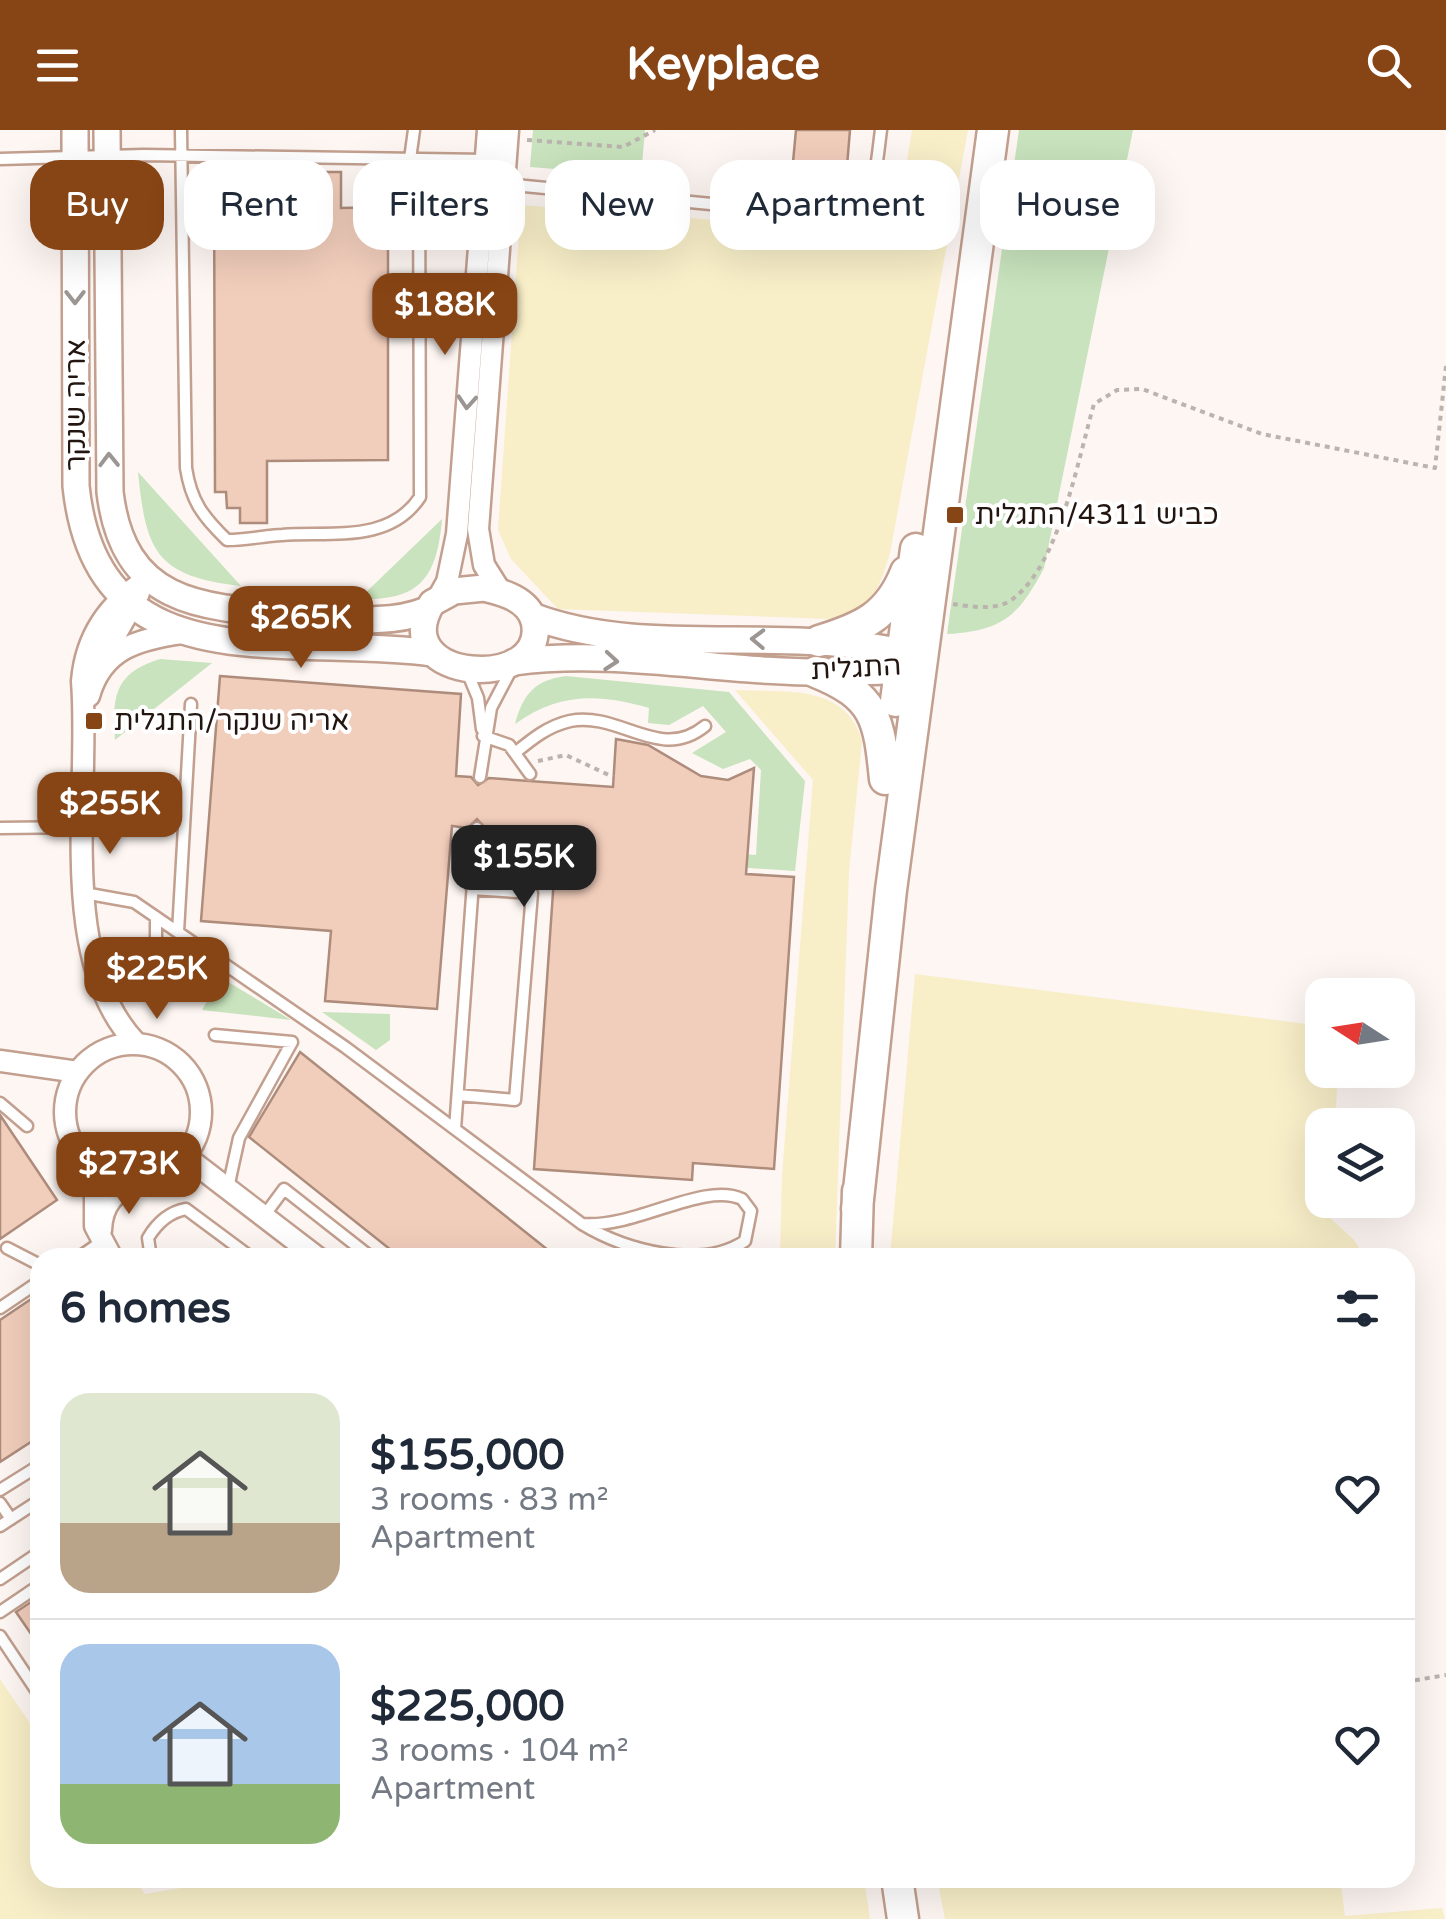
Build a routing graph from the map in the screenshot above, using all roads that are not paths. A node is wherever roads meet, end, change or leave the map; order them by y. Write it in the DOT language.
graph roads {
  1 [pos="181,130"];
  2 [pos="414,130"];
  3 [pos="881,130"];
  4 [pos="993,130"];
  5 [pos="501,133"];
  6 [pos="75,142"];
  7 [pos="107,143"];
  8 [pos="184,156"];
  9 [pos="0,159"];
  10 [pos="414,159"];
  11 [pos="486,160"];
  12 [pos="502,160"];
  13 [pos="988,160"];
  14 [pos="525,186"];
  15 [pos="980,216"];
  16 [pos="479,250"];
  17 [pos="498,250"];
  18 [pos="918,540"];
  19 [pos="148,579"];
  20 [pos="501,592"];
  21 [pos="125,601"];
  22 [pos="433,604"];
  23 [pos="532,616"];
  24 [pos="182,634"];
  25 [pos="819,641"];
  26 [pos="432,652"];
  27 [pos="908,661"];
  28 [pos="514,662"];
  29 [pos="465,668"];
  30 [pos="97,671"];
  31 [pos="816,672"];
  32 [pos="191,704"];
  33 [pos="85,712"];
  34 [pos="705,726"];
  35 [pos="483,736"];
  36 [pos="515,753"];
  37 [pos="530,774"];
  38 [pos="480,778"];
  39 [pos="886,779"];
  40 [pos="85,827"];
  41 [pos="0,828"];
  42 [pos="477,828"];
  43 [pos="472,889"];
  44 [pos="84,893"];
  45 [pos="156,917"];
  46 [pos="178,932"];
  47 [pos="193,990"];
  48 [pos="110,1006"];
  49 [pos="215,1035"];
  50 [pos="138,1044"];
  51 [pos="104,1050"];
  52 [pos="0,1062"];
  53 [pos="34,1068"];
  54 [pos="78,1072"];
  55 [pos="458,1095"];
  56 [pos="0,1102"];
  57 [pos="65,1111"];
  58 [pos="28,1126"];
  59 [pos="455,1130"];
  60 [pos="185,1156"];
  61 [pos="95,1169"];
  62 [pos="138,1180"];
  63 [pos="228,1189"];
  64 [pos="857,1208"];
  65 [pos="264,1216"];
  66 [pos="582,1224"];
  67 [pos="7,1248"];
  68 [pos="105,1248"];
  69 [pos="106,1248"];
  70 [pos="150,1248"];
  71 [pos="238,1248"];
  72 [pos="305,1248"];
  73 [pos="359,1248"];
  74 [pos="633,1248"];
  75 [pos="730,1248"];
  76 [pos="856,1248"];
  77 [pos="30,1260"];
  78 [pos="30,1288"];
  79 [pos="0,1308"];
  80 [pos="30,1471"];
  81 [pos="0,1490"];
  82 [pos="0,1503"];
  83 [pos="30,1507"];
  84 [pos="12,1519"];
  85 [pos="0,1526"];
  86 [pos="30,1559"];
  87 [pos="0,1579"];
  88 [pos="30,1592"];
  89 [pos="0,1612"];
  90 [pos="0,1636"];
  91 [pos="30,1681"];
  92 [pos="898,1888"];
  93 [pos="903,1919"];
  1 -- 8 [label="lane"];
  2 -- 10 [label="lane"];
  3 -- 14 [label="lane"];
  4 -- 13 [label="main road"];
  5 -- 11 [label="street"];
  5 -- 12 [label="street"];
  6 -- 7 [label="lane"];
  6 -- 9 [label="lane"];
  6 -- 21 [label="street, אריה שנקר, one-way"];
  7 -- 8 [label="lane"];
  19 -- 7 [label="street, אריה שנקר, one-way"];
  8 -- 10 [label="lane"];
  8 -- 10 [label="lane"];
  10 -- 11 [label="lane"];
  15 -- 18 [label="main road"];
  15 -- 27 [label="main road"];
  16 -- 22 [label="street, one-way"];
  17 -- 20 [label="street"];
  18 -- 25 [label="main road"];
  18 -- 27 [label="main road"];
  19 -- 21 [label="street"];
  19 -- 22 [label="street"];
  20 -- 22 [label="street"];
  20 -- 23 [label="street"];
  21 -- 24 [label="street, אריה שנקר"];
  21 -- 30 [label="street"];
  21 -- 33 [label="street"];
  22 -- 26 [label="street"];
  25 -- 23 [label="street, התגלית, one-way"];
  23 -- 28 [label="street"];
  24 -- 26 [label="street"];
  24 -- 30 [label="street"];
  25 -- 27 [label="street, התגלית"];
  26 -- 29 [label="street"];
  27 -- 31 [label="street, התגלית"];
  27 -- 39 [label="main road"];
  27 -- 64 [label="main road"];
  28 -- 29 [label="street"];
  28 -- 31 [label="street, התגלית, one-way"];
  28 -- 35 [label="lane"];
  29 -- 35 [label="lane"];
  30 -- 33 [label="street"];
  31 -- 39 [label="main road"];
  32 -- 46 [label="lane"];
  33 -- 40 [label="street"];
  34 -- 36 [label="lane"];
  35 -- 36 [label="lane"];
  35 -- 38 [label="lane"];
  36 -- 37 [label="lane"];
  39 -- 64 [label="main road"];
  40 -- 41 [label="lane"];
  40 -- 44 [label="street"];
  42 -- 43 [label="lane"];
  43 -- 55 [label="lane"];
  43 -- 55 [label="lane"];
  44 -- 45 [label="lane"];
  44 -- 48 [label="street"];
  45 -- 46 [label="lane"];
  45 -- 47 [label="lane"];
  46 -- 59 [label="lane"];
  48 -- 50 [label="street"];
  48 -- 51 [label="street"];
  49 -- 63 [label="lane"];
  50 -- 51 [label="street"];
  50 -- 60 [label="street"];
  51 -- 54 [label="street"];
  52 -- 53 [label="street"];
  53 -- 54 [label="street"];
  53 -- 57 [label="street"];
  54 -- 57 [label="street"];
  55 -- 59 [label="lane"];
  56 -- 58 [label="lane"];
  57 -- 61 [label="street"];
  59 -- 66 [label="lane"];
  60 -- 62 [label="street"];
  60 -- 63 [label="street"];
  61 -- 62 [label="street"];
  61 -- 68 [label="street"];
  62 -- 69 [label="street"];
  63 -- 65 [label="street"];
  64 -- 76 [label="main road"];
  65 -- 72 [label="street"];
  65 -- 73 [label="lane"];
  66 -- 74 [label="lane"];
  66 -- 75 [label="lane"];
  67 -- 77 [label="lane"];
  70 -- 71 [label="lane"];
  78 -- 79 [label="lane"];
  80 -- 81 [label="lane"];
  82 -- 84 [label="lane"];
  83 -- 84 [label="lane"];
  84 -- 85 [label="lane"];
  86 -- 87 [label="lane"];
  88 -- 89 [label="lane"];
  90 -- 91 [label="lane"];
  92 -- 93 [label="main road"];
}
